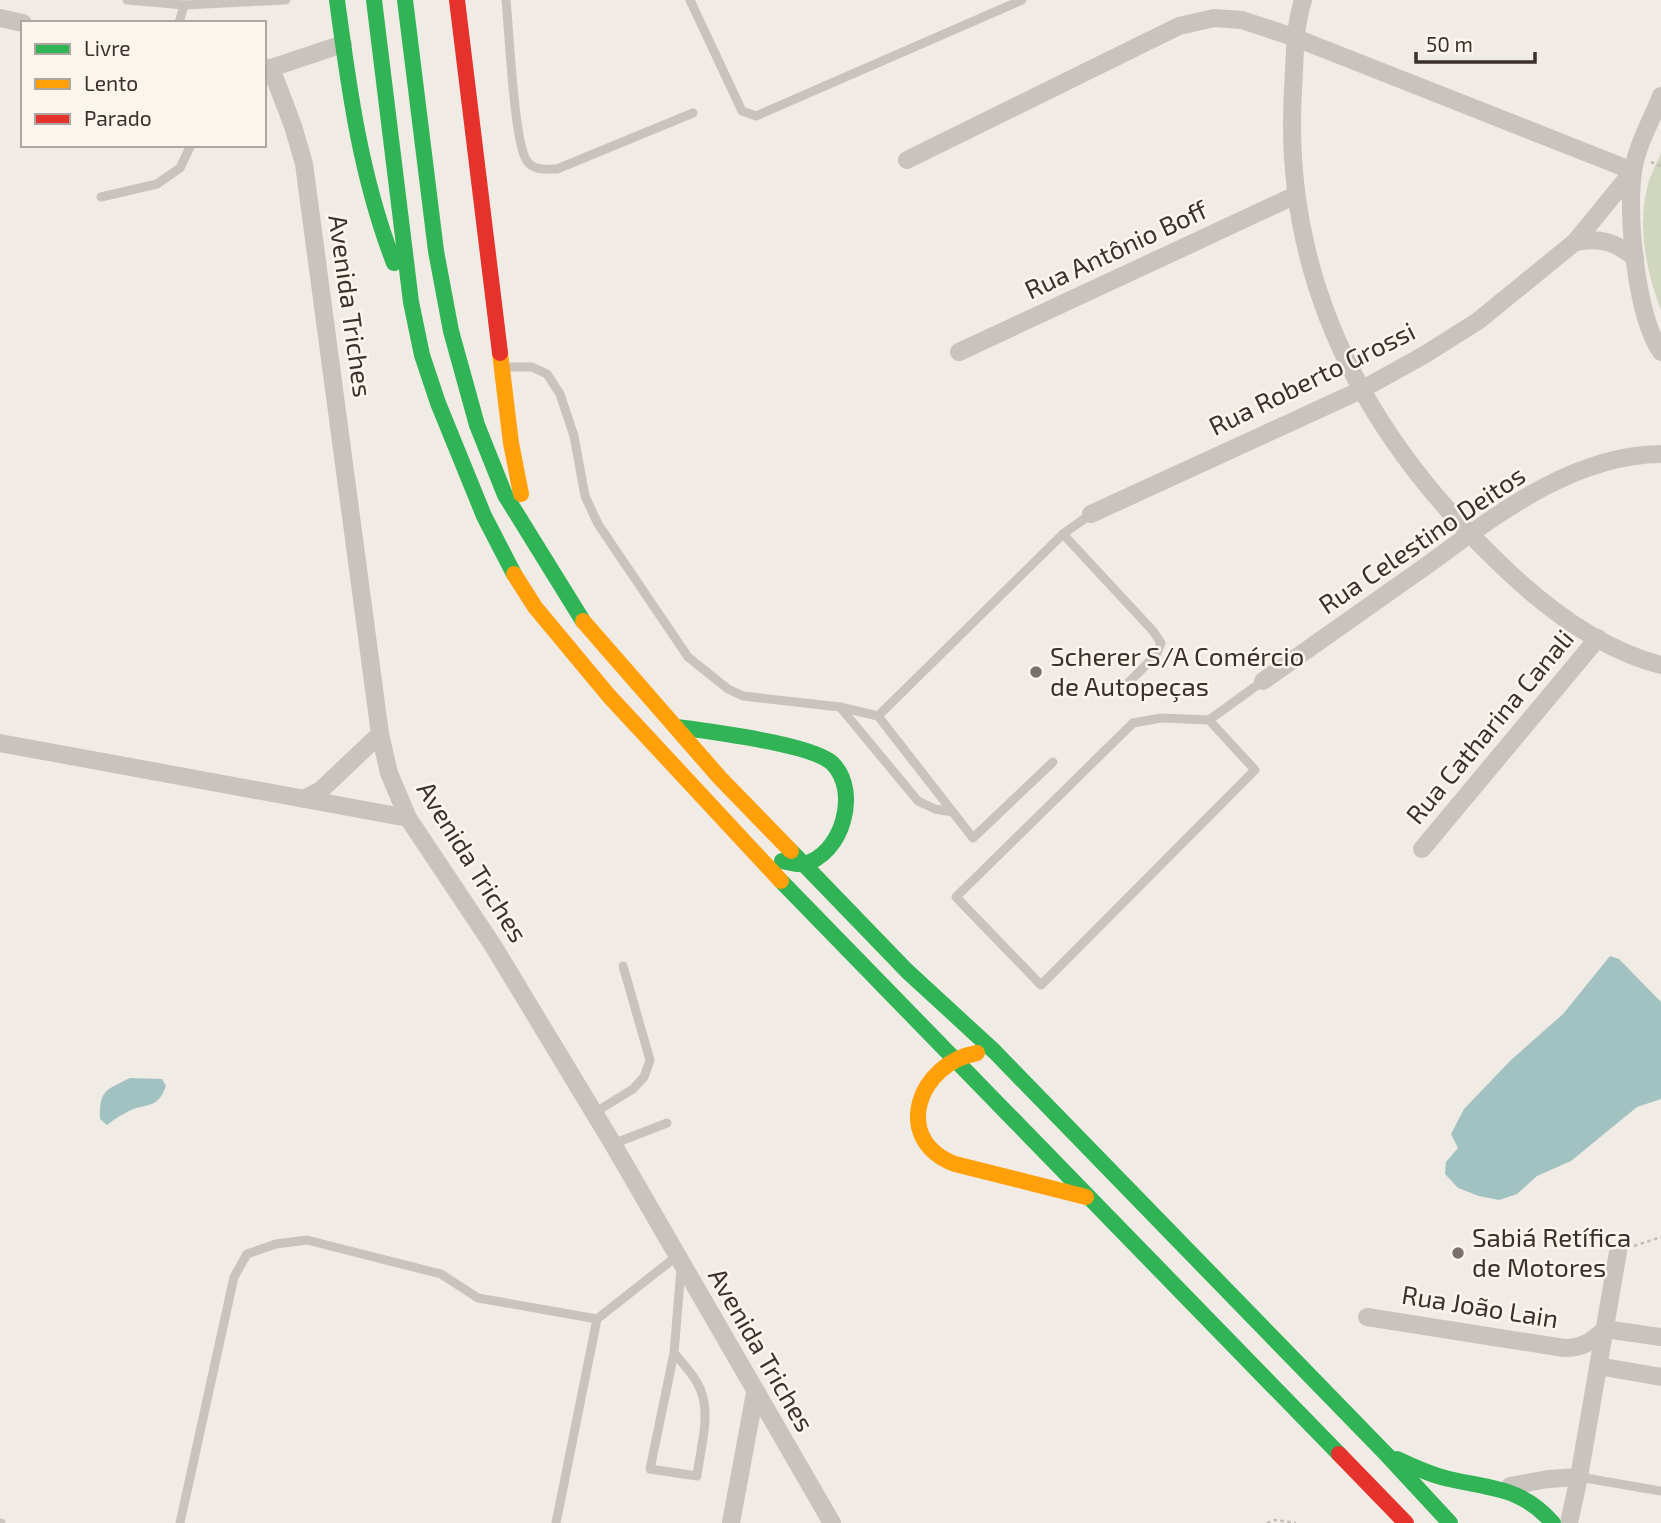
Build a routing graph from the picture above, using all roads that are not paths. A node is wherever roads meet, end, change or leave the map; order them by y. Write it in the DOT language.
graph roads {
  1 [pos="127,0"];
  2 [pos="286,0"];
  3 [pos="337,0"];
  4 [pos="374,0"];
  5 [pos="405,0"];
  6 [pos="457,0"];
  7 [pos="506,0"];
  8 [pos="690,0"];
  9 [pos="1022,0"];
  10 [pos="1303,0"];
  11 [pos="184,5"];
  12 [pos="0,19"];
  13 [pos="180,21"];
  14 [pos="21,23"];
  15 [pos="1296,38"];
  16 [pos="343,44"];
  17 [pos="268,68"];
  18 [pos="1661,96"];
  19 [pos="693,113"];
  20 [pos="190,147"];
  21 [pos="907,160"];
  22 [pos="1633,171"];
  23 [pos="1296,195"];
  24 [pos="101,197"];
  25 [pos="1576,242"];
  26 [pos="1635,258"];
  27 [pos="411,302"];
  28 [pos="959,352"];
  29 [pos="1661,352"];
  30 [pos="503,367"];
  31 [pos="1361,390"];
  32 [pos="1661,454"];
  33 [pos="1091,513"];
  34 [pos="529,534"];
  35 [pos="1063,534"];
  36 [pos="1470,535"];
  37 [pos="1598,638"];
  38 [pos="1661,665"];
  39 [pos="1263,681"];
  40 [pos="1123,688"];
  41 [pos="840,707"];
  42 [pos="878,716"];
  43 [pos="1209,720"];
  44 [pos="676,727"];
  45 [pos="380,734"];
  46 [pos="0,743"];
  47 [pos="1053,762"];
  48 [pos="304,799"];
  49 [pos="953,812"];
  50 [pos="408,818"];
  51 [pos="748,847"];
  52 [pos="1422,849"];
  53 [pos="803,864"];
  54 [pos="623,966"];
  55 [pos="994,1051"];
  56 [pos="955,1058"];
  57 [pos="594,1113"];
  58 [pos="667,1123"];
  59 [pos="612,1144"];
  60 [pos="1086,1197"];
  61 [pos="1618,1252"];
  62 [pos="679,1260"];
  63 [pos="1367,1317"];
  64 [pos="597,1319"];
  65 [pos="1605,1329"];
  66 [pos="1661,1337"];
  67 [pos="674,1353"];
  68 [pos="1598,1366"];
  69 [pos="1661,1377"];
  70 [pos="755,1392"];
  71 [pos="1387,1455"];
  72 [pos="1579,1477"];
  73 [pos="1503,1487"];
  74 [pos="1661,1491"];
  75 [pos="180,1523"];
  76 [pos="556,1523"];
  77 [pos="731,1523"];
  78 [pos="832,1523"];
  79 [pos="1406,1523"];
  80 [pos="1450,1523"];
  81 [pos="1553,1523"];
  82 [pos="1569,1523"];
  1 -- 11 [label="lane"];
  2 -- 11 [label="lane"];
  3 -- 16 [label="highway"];
  4 -- 27 [label="highway"];
  5 -- 34 [label="highway"];
  6 -- 30 [label="highway"];
  7 -- 19 [label="lane"];
  8 -- 9 [label="lane"];
  10 -- 15 [label="street"];
  11 -- 13 [label="lane"];
  12 -- 14 [label="street"];
  15 -- 21 [label="street"];
  15 -- 22 [label="street"];
  15 -- 23 [label="street"];
  16 -- 17 [label="street"];
  16 -- 27 [label="highway"];
  17 -- 45 [label="street, Avenida Triches"];
  18 -- 22 [label="street"];
  20 -- 24 [label="lane"];
  22 -- 25 [label="street, Rua Roberto Grossi"];
  22 -- 26 [label="street"];
  23 -- 28 [label="street, Rua Antônio Boff"];
  23 -- 31 [label="street"];
  25 -- 26 [label="street"];
  25 -- 31 [label="street, Rua Roberto Grossi"];
  26 -- 29 [label="street"];
  27 -- 51 [label="highway"];
  30 -- 34 [label="highway"];
  30 -- 41 [label="lane"];
  31 -- 33 [label="street, Rua Roberto Grossi"];
  31 -- 36 [label="street"];
  32 -- 36 [label="street, Rua Celestino Deitos"];
  33 -- 35 [label="lane"];
  34 -- 44 [label="highway"];
  35 -- 40 [label="lane"];
  35 -- 42 [label="lane"];
  36 -- 37 [label="street"];
  36 -- 39 [label="street, Rua Celestino Deitos"];
  37 -- 38 [label="street"];
  37 -- 52 [label="street, Rua Catharina Canali"];
  39 -- 43 [label="lane"];
  41 -- 42 [label="lane"];
  41 -- 49 [label="lane"];
  42 -- 49 [label="lane"];
  43 -- 43 [label="lane"];
  44 -- 53 [label="highway"];
  44 -- 53 [label="highway"];
  45 -- 48 [label="street"];
  45 -- 50 [label="street, Avenida Triches"];
  46 -- 48 [label="street"];
  47 -- 49 [label="lane"];
  48 -- 50 [label="street"];
  50 -- 57 [label="street, Avenida Triches"];
  51 -- 53 [label="highway"];
  51 -- 56 [label="highway"];
  53 -- 55 [label="highway"];
  54 -- 57 [label="lane"];
  55 -- 56 [label="highway"];
  55 -- 71 [label="highway"];
  56 -- 60 [label="highway"];
  56 -- 60 [label="highway"];
  57 -- 59 [label="street, Avenida Triches"];
  58 -- 59 [label="lane"];
  59 -- 62 [label="street, Avenida Triches"];
  60 -- 79 [label="highway"];
  61 -- 65 [label="street"];
  62 -- 64 [label="lane"];
  62 -- 67 [label="lane"];
  62 -- 70 [label="street, Avenida Triches"];
  63 -- 65 [label="street, Rua João Lain"];
  64 -- 75 [label="lane"];
  64 -- 76 [label="lane"];
  65 -- 66 [label="street"];
  65 -- 68 [label="street"];
  67 -- 67 [label="lane"];
  68 -- 69 [label="street"];
  68 -- 72 [label="street"];
  70 -- 77 [label="street"];
  70 -- 78 [label="street, Avenida Triches"];
  71 -- 73 [label="highway"];
  71 -- 80 [label="highway"];
  72 -- 73 [label="street"];
  72 -- 74 [label="lane"];
  72 -- 82 [label="street"];
  73 -- 81 [label="highway"];
}
